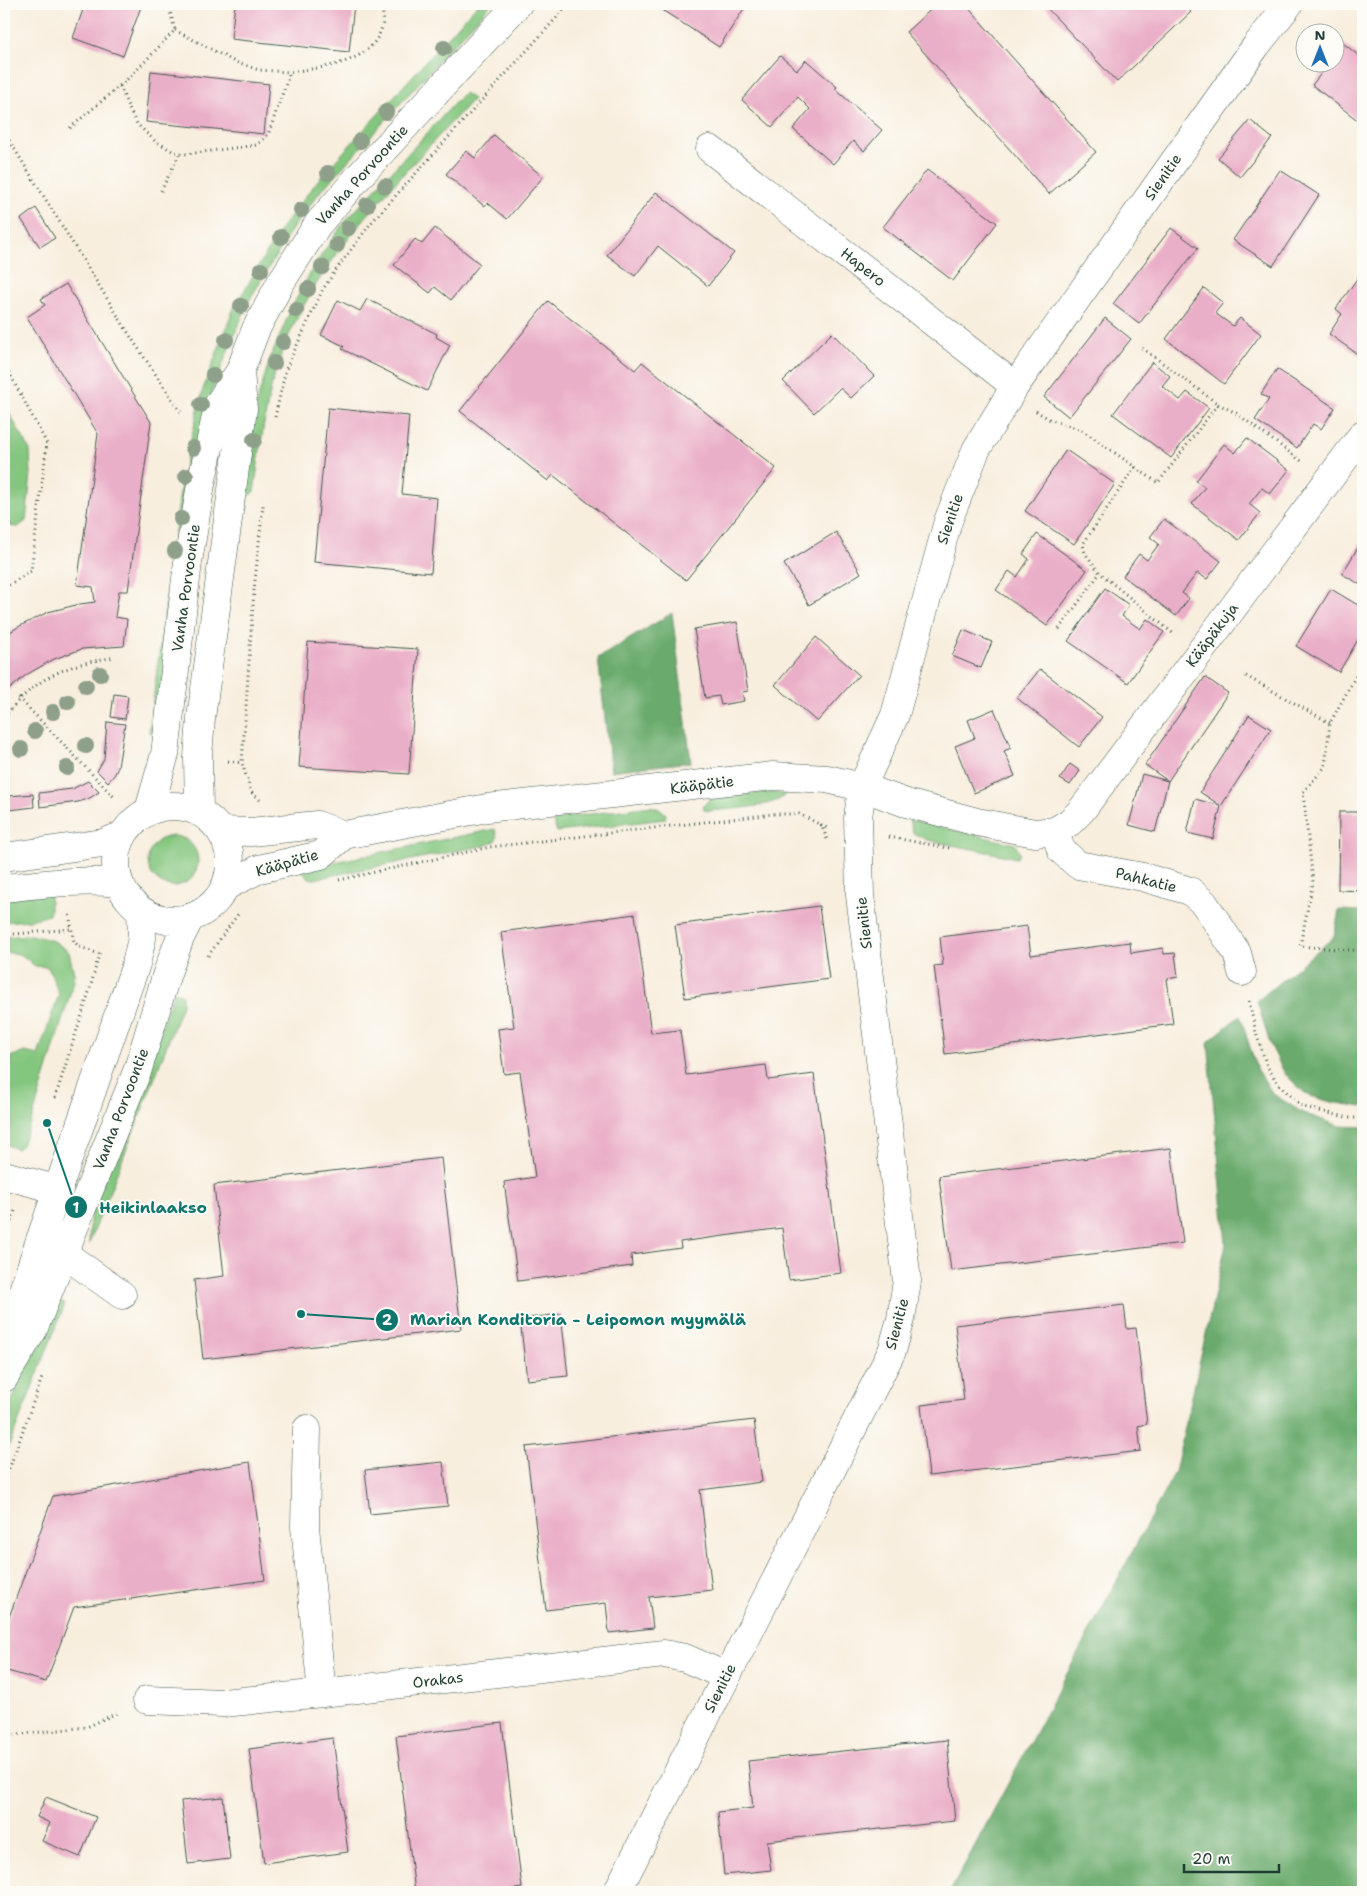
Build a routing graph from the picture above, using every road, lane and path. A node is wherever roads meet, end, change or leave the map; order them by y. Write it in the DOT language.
graph roads {
  1 [pos="168,4"];
  2 [pos="381,4"];
  3 [pos="518,4"];
  4 [pos="569,4"];
  5 [pos="1289,4"];
  6 [pos="175,30"];
  7 [pos="290,72"];
  8 [pos="120,86"];
  9 [pos="70,128"];
  10 [pos="4,132"];
  11 [pos="710,149"];
  12 [pos="180,153"];
  13 [pos="161,191"];
  14 [pos="1142,348"];
  15 [pos="4,363"];
  16 [pos="240,370"];
  17 [pos="1015,386"];
  18 [pos="1218,404"];
  19 [pos="1031,408"];
  20 [pos="182,414"];
  21 [pos="273,426"];
  22 [pos="1363,434"];
  23 [pos="1136,467"];
  24 [pos="1328,481"];
  25 [pos="264,496"];
  26 [pos="1100,573"];
  27 [pos="4,588"];
  28 [pos="1059,629"];
  29 [pos="1199,654"];
  30 [pos="115,657"];
  31 [pos="1363,663"];
  32 [pos="1246,676"];
  33 [pos="19,698"];
  34 [pos="4,717"];
  35 [pos="1330,723"];
  36 [pos="862,787"];
  37 [pos="115,798"];
  38 [pos="262,803"];
  39 [pos="149,810"];
  40 [pos="198,811"];
  41 [pos="820,824"];
  42 [pos="221,831"];
  43 [pos="1056,831"];
  44 [pos="344,834"];
  45 [pos="858,835"];
  46 [pos="121,836"];
  47 [pos="828,840"];
  48 [pos="950,849"];
  49 [pos="4,857"];
  50 [pos="334,881"];
  51 [pos="119,883"];
  52 [pos="226,886"];
  53 [pos="4,888"];
  54 [pos="141,911"];
  55 [pos="190,918"];
  56 [pos="4,935"];
  57 [pos="1363,951"];
  58 [pos="1242,972"];
  59 [pos="52,1105"];
  60 [pos="1363,1118"];
  61 [pos="15,1178"];
  62 [pos="59,1190"];
  63 [pos="4,1240"];
  64 [pos="63,1253"];
  65 [pos="122,1295"];
  66 [pos="4,1362"];
  67 [pos="4,1378"];
  68 [pos="307,1429"];
  69 [pos="726,1676"];
  70 [pos="322,1693"];
  71 [pos="146,1700"];
  72 [pos="4,1736"];
  73 [pos="617,1892"];
  1 -- 6 [label="path"];
  2 -- 7 [label="path"];
  3 -- 16 [label="street, Vanha Porvoontie"];
  4 -- 21 [label="path"];
  5 -- 17 [label="street, Sienitie"];
  6 -- 7 [label="path"];
  6 -- 8 [label="path"];
  7 -- 12 [label="path"];
  8 -- 9 [label="path"];
  8 -- 12 [label="path"];
  10 -- 20 [label="path"];
  11 -- 17 [label="street, Hapero"];
  12 -- 13 [label="path"];
  14 -- 18 [label="path"];
  15 -- 27 [label="path"];
  16 -- 39 [label="street, Vanha Porvoontie"];
  16 -- 40 [label="street, Vanha Porvoontie"];
  17 -- 36 [label="street, Sienitie"];
  18 -- 23 [label="path"];
  18 -- 24 [label="path"];
  19 -- 23 [label="path"];
  22 -- 24 [label="street, Kääpäkuja"];
  23 -- 26 [label="path"];
  24 -- 29 [label="street, Kääpäkuja"];
  25 -- 38 [label="path"];
  26 -- 28 [label="path"];
  26 -- 29 [label="path"];
  29 -- 43 [label="street, Kääpäkuja"];
  30 -- 33 [label="path"];
  31 -- 35 [label="path"];
  32 -- 35 [label="path"];
  33 -- 34 [label="path"];
  33 -- 37 [label="path"];
  35 -- 57 [label="path"];
  36 -- 43 [label="street, Kääpätie"];
  36 -- 44 [label="street, Kääpätie"];
  36 -- 45 [label="street, Sienitie"];
  39 -- 40 [label="street"];
  39 -- 46 [label="street"];
  40 -- 42 [label="street"];
  41 -- 45 [label="path"];
  41 -- 47 [label="path"];
  41 -- 50 [label="path"];
  42 -- 44 [label="street, Kääpätie"];
  42 -- 52 [label="street"];
  43 -- 58 [label="street, Pahkatie"];
  44 -- 52 [label="street, Kääpätie"];
  45 -- 48 [label="path"];
  45 -- 69 [label="street, Sienitie"];
  46 -- 49 [label="street"];
  46 -- 51 [label="street"];
  51 -- 53 [label="street"];
  51 -- 54 [label="street"];
  52 -- 55 [label="street"];
  54 -- 55 [label="street"];
  54 -- 62 [label="street, Vanha Porvoontie"];
  55 -- 64 [label="street, Vanha Porvoontie"];
  56 -- 59 [label="path"];
  58 -- 60 [label="path"];
  61 -- 62 [label="street"];
  61 -- 63 [label="path"];
  62 -- 66 [label="street, Vanha Porvoontie"];
  64 -- 65 [label="street"];
  64 -- 67 [label="street, Vanha Porvoontie"];
  68 -- 70 [label="street"];
  69 -- 70 [label="street, Orakas"];
  69 -- 73 [label="street, Sienitie"];
  70 -- 71 [label="street, Orakas"];
  71 -- 72 [label="path"];
}
